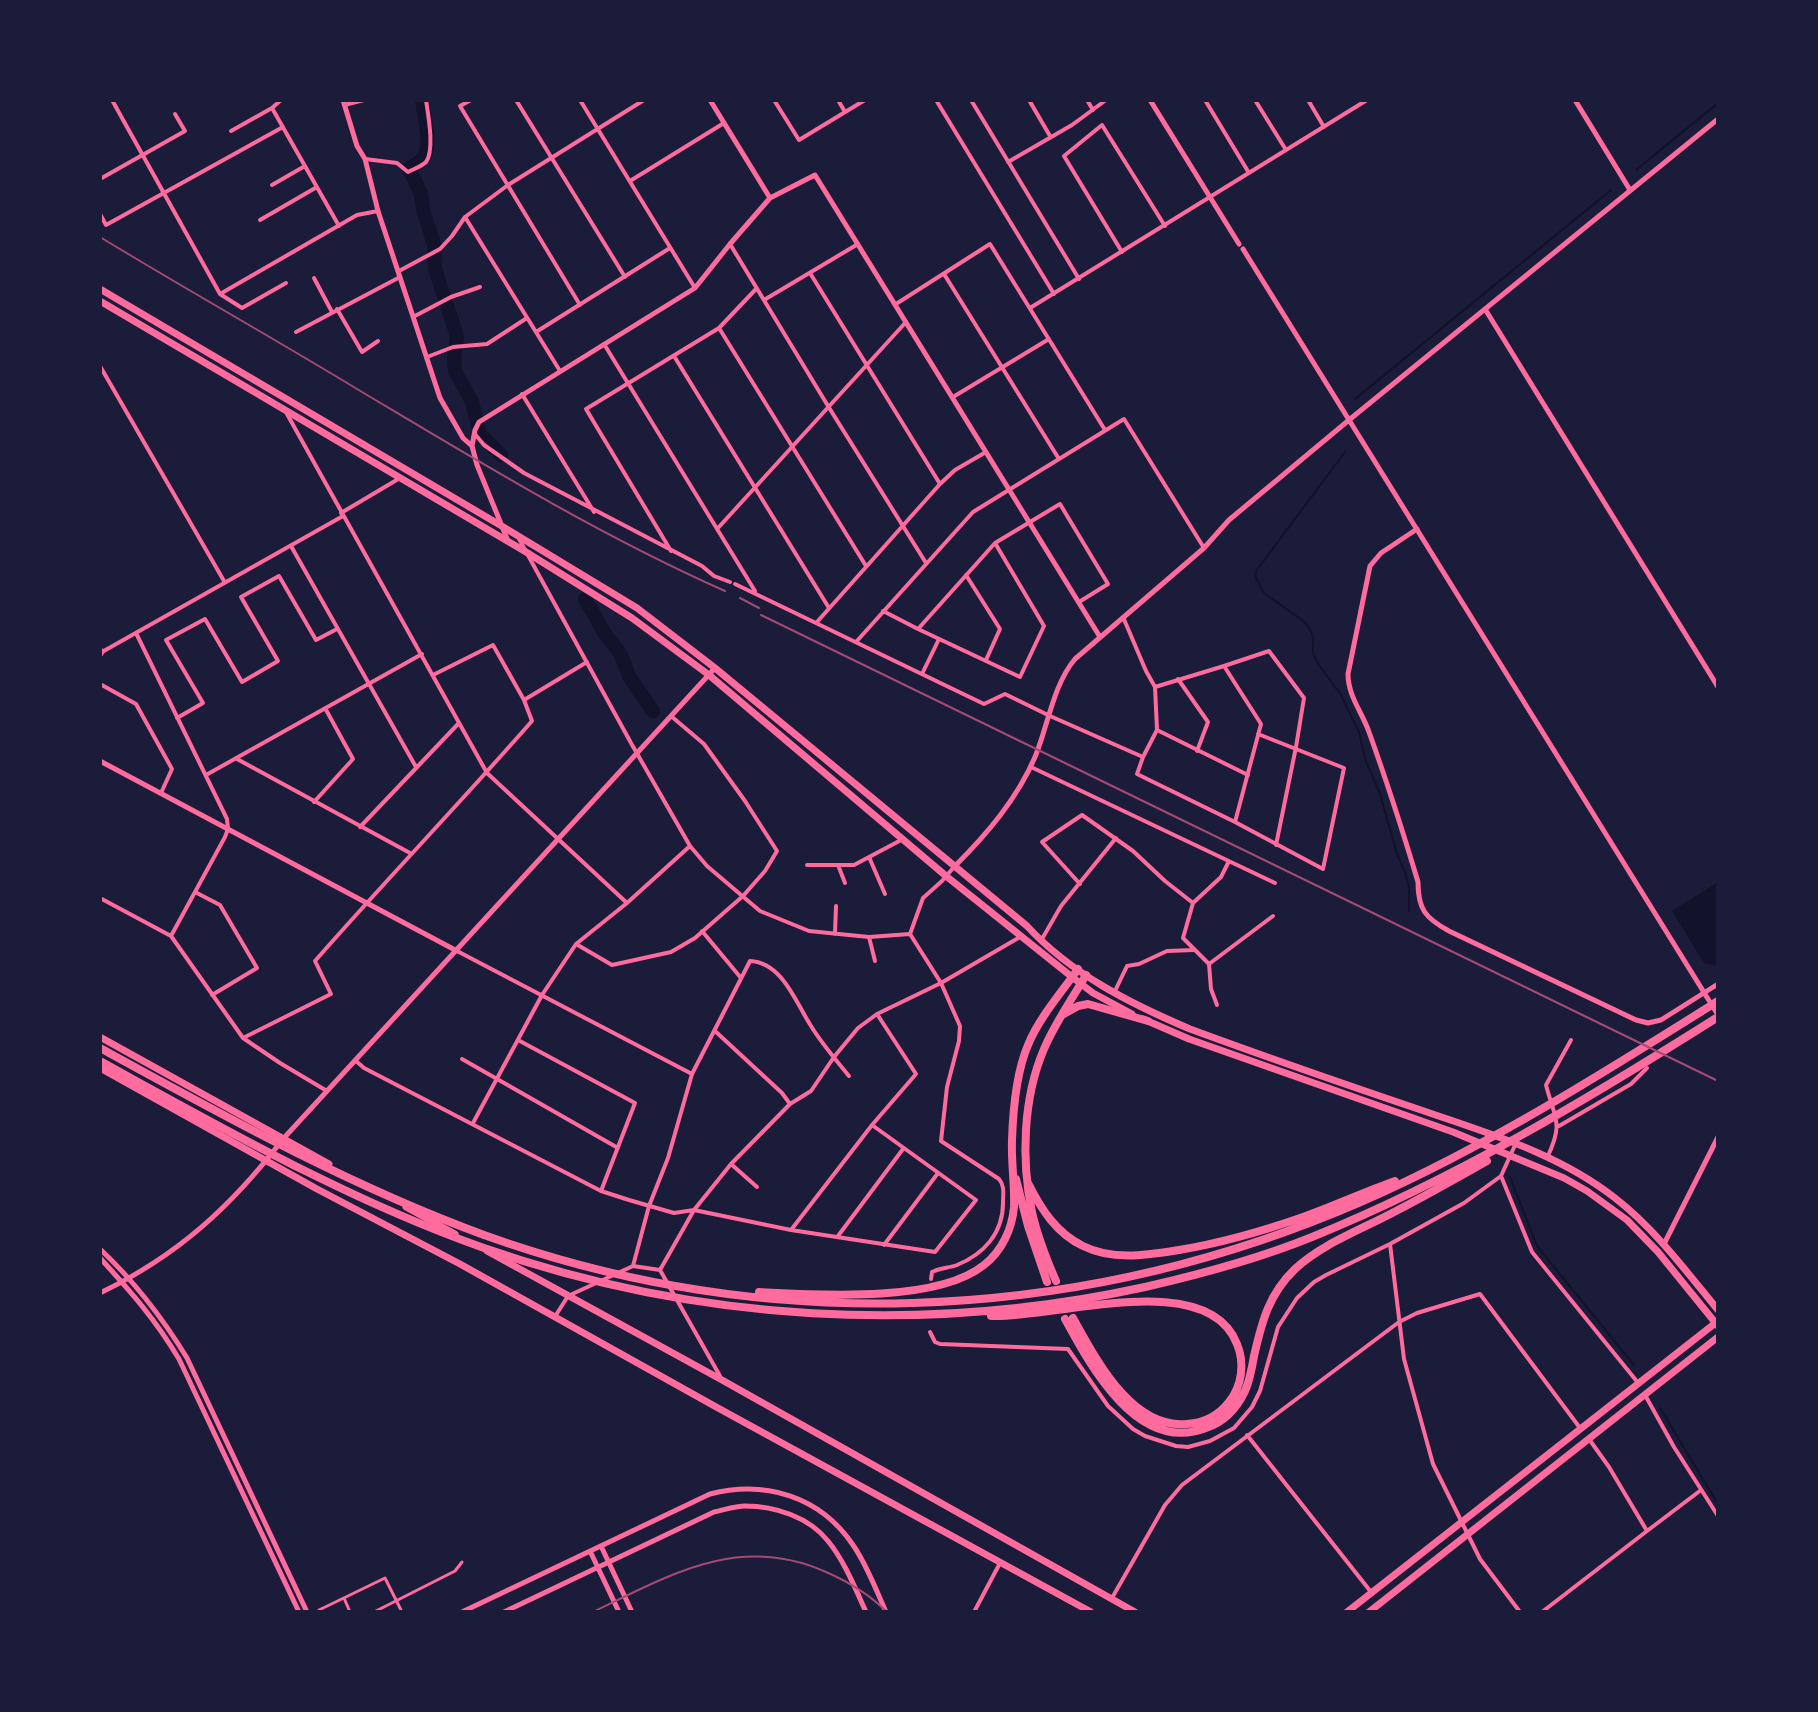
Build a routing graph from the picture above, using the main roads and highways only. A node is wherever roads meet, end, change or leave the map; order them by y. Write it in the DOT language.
graph roads {
  1 [pos="100,289"];
  2 [pos="100,301"];
  3 [pos="1078,969"];
  4 [pos="1086,975"];
  5 [pos="1072,977"];
  6 [pos="1081,984"];
  7 [pos="1718,1001"];
  8 [pos="1061,1016"];
  9 [pos="1718,1016"];
  10 [pos="1148,1021"];
  11 [pos="100,1037"];
  12 [pos="100,1048"];
  13 [pos="100,1061"];
  14 [pos="100,1068"];
  15 [pos="1431,1168"];
  16 [pos="1013,1170"];
  17 [pos="1442,1182"];
  18 [pos="1028,1183"];
  19 [pos="1053,1285"];
  20 [pos="704,1290"];
  21 [pos="1718,1310"];
  22 [pos="947,1315"];
  23 [pos="1717,1323"];
  24 [pos="1718,1337"];
  25 [pos="1091,1612"];
  26 [pos="1135,1612"];
  27 [pos="1347,1612"];
  28 [pos="1369,1612"];
  1 -- 3 [label="main road"];
  2 -- 5 [label="main road"];
  3 -- 4 [label="main road"];
  3 -- 5 [label="highway"];
  4 -- 6 [label="highway"];
  4 -- 21 [label="main road"];
  5 -- 6 [label="main road"];
  5 -- 16 [label="highway"];
  6 -- 8 [label="highway"];
  6 -- 10 [label="main road"];
  7 -- 15 [label="highway"];
  8 -- 10 [label="highway"];
  8 -- 18 [label="highway"];
  9 -- 17 [label="highway"];
  10 -- 23 [label="main road"];
  11 -- 26 [label="main road"];
  12 -- 20 [label="highway"];
  13 -- 22 [label="highway"];
  14 -- 25 [label="main road"];
  15 -- 18 [label="highway"];
  15 -- 19 [label="highway"];
  16 -- 19 [label="highway"];
  16 -- 20 [label="highway"];
  17 -- 22 [label="highway"];
  17 -- 22 [label="highway"];
  18 -- 19 [label="highway"];
  19 -- 20 [label="highway"];
  23 -- 27 [label="main road"];
  24 -- 28 [label="main road"];
}
